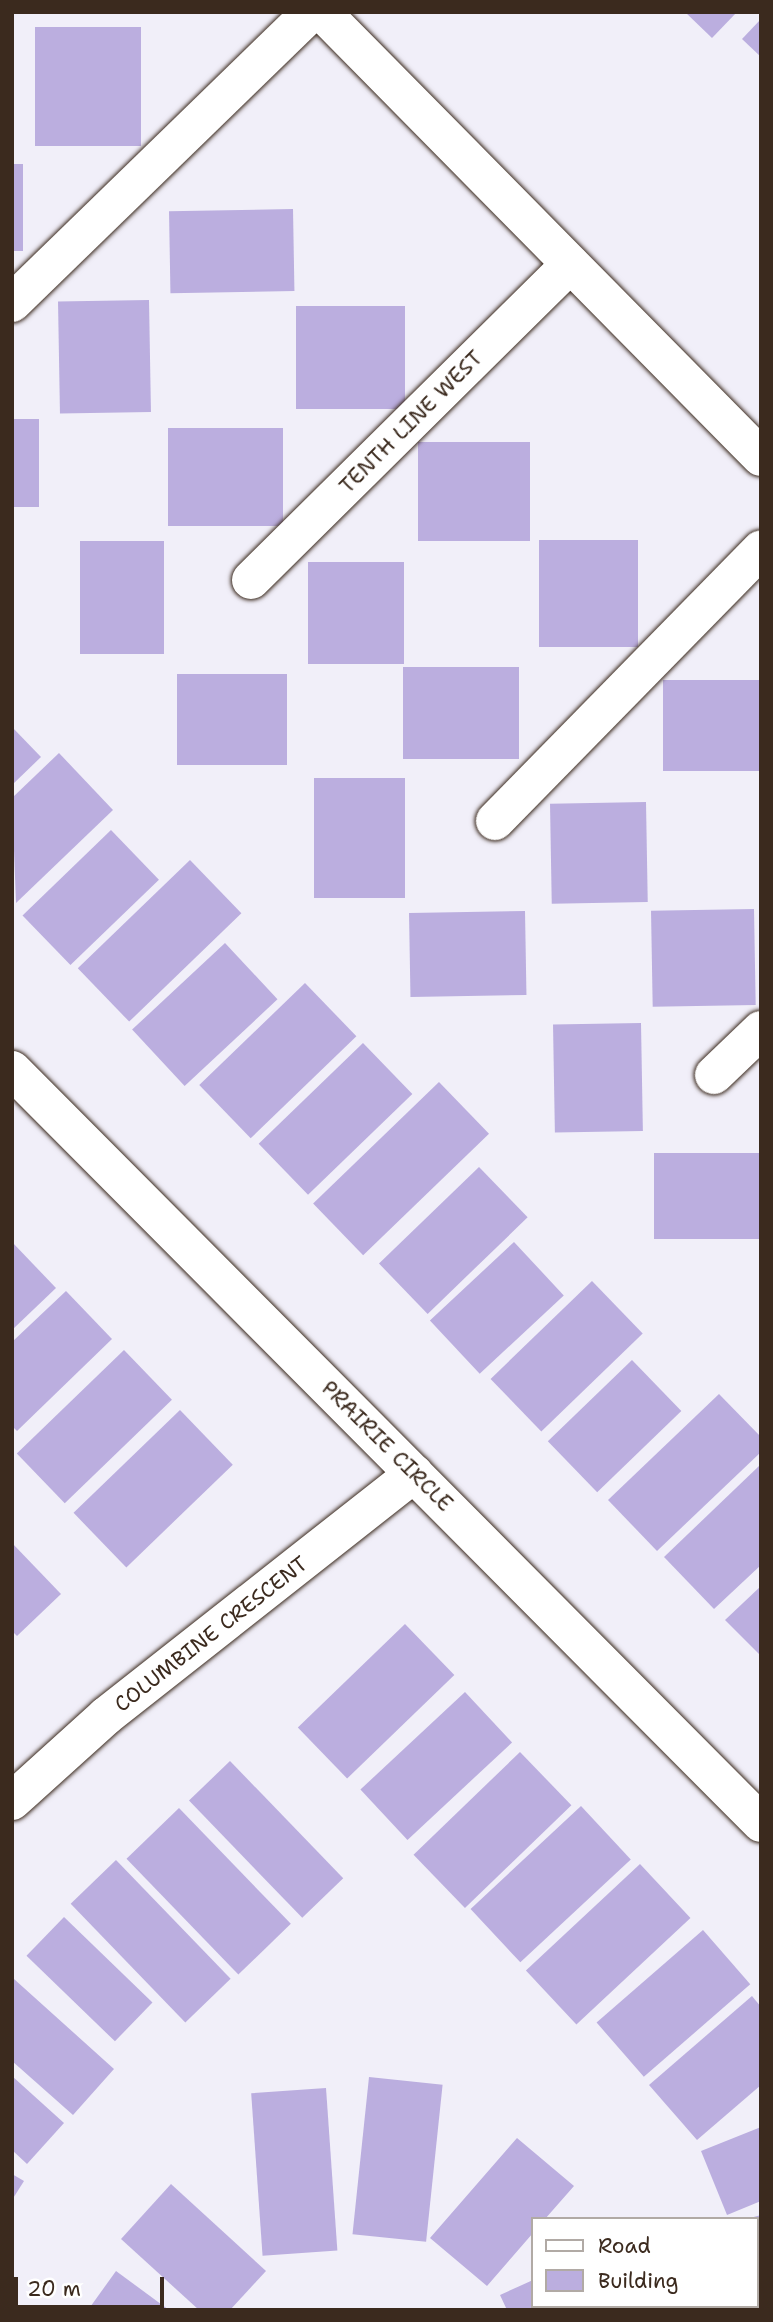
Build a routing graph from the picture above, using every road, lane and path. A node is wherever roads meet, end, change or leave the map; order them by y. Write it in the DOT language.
graph roads {
  1 [pos="311,12"];
  2 [pos="322,12"];
  3 [pos="570,264"];
  4 [pos="12,303"];
  5 [pos="761,457"];
  6 [pos="761,549"];
  7 [pos="251,580"];
  8 [pos="495,821"];
  9 [pos="761,1030"];
  10 [pos="12,1069"];
  11 [pos="714,1075"];
  12 [pos="414,1474"];
  13 [pos="12,1801"];
  14 [pos="761,1823"];
  1 -- 4 [label="street"];
  2 -- 3 [label="street"];
  3 -- 5 [label="street"];
  3 -- 7 [label="street, TENTH LINE WEST"];
  6 -- 8 [label="street"];
  9 -- 11 [label="street"];
  10 -- 12 [label="street, PRAIRIE CIRCLE"];
  12 -- 13 [label="street, COLUMBINE CRESCENT"];
  12 -- 14 [label="street, PRAIRIE CIRCLE"];
}
